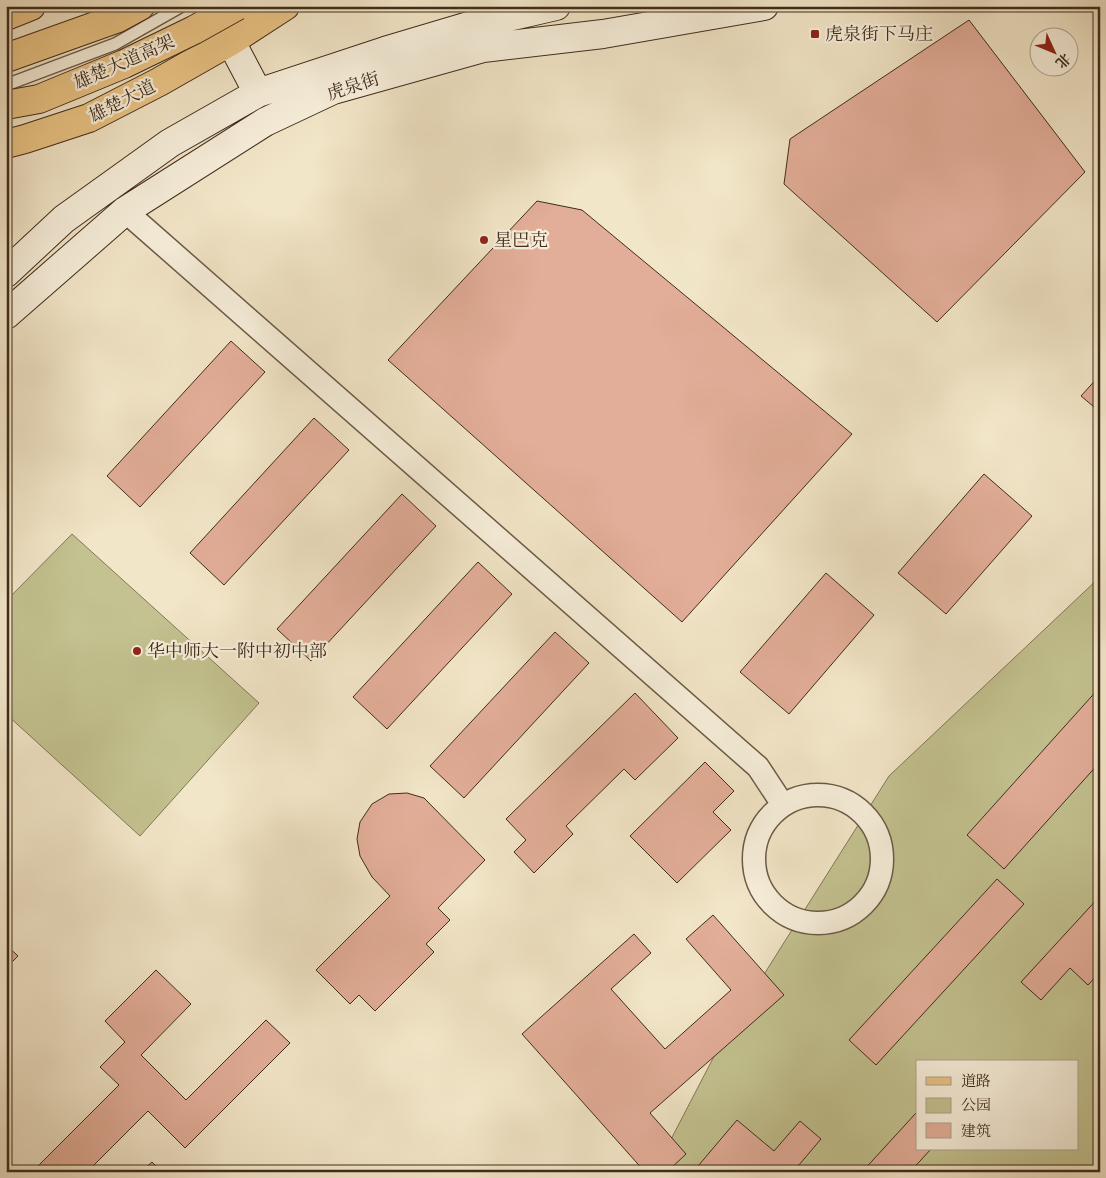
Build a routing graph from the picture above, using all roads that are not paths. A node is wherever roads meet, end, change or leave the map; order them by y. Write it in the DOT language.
graph roads {
  1 [pos="31,6"];
  2 [pos="140,6"];
  3 [pos="182,6"];
  4 [pos="212,6"];
  5 [pos="237,6"];
  6 [pos="285,6"];
  7 [pos="556,6"];
  8 [pos="764,6"];
  9 [pos="6,16"];
  10 [pos="231,41"];
  11 [pos="6,58"];
  12 [pos="6,84"];
  13 [pos="258,93"];
  14 [pos="6,105"];
  15 [pos="6,144"];
  16 [pos="125,211"];
  17 [pos="6,273"];
  18 [pos="6,315"];
  19 [pos="783,805"];
  1 -- 9 [label="main road"];
  2 -- 11 [label="main road"];
  3 -- 12 [label="lane"];
  4 -- 10 [label="main road"];
  5 -- 14 [label="main road, 雄楚大道高架, bridge"];
  6 -- 10 [label="main road, 雄楚大道"];
  7 -- 13 [label="main road, 虎泉街"];
  8 -- 16 [label="main road, 虎泉街"];
  10 -- 13 [label="main road"];
  10 -- 15 [label="main road, 雄楚大道"];
  13 -- 17 [label="main road, 虎泉街"];
  16 -- 18 [label="main road, 虎泉街"];
  16 -- 19 [label="street"];
  19 -- 19 [label="street"];
}
